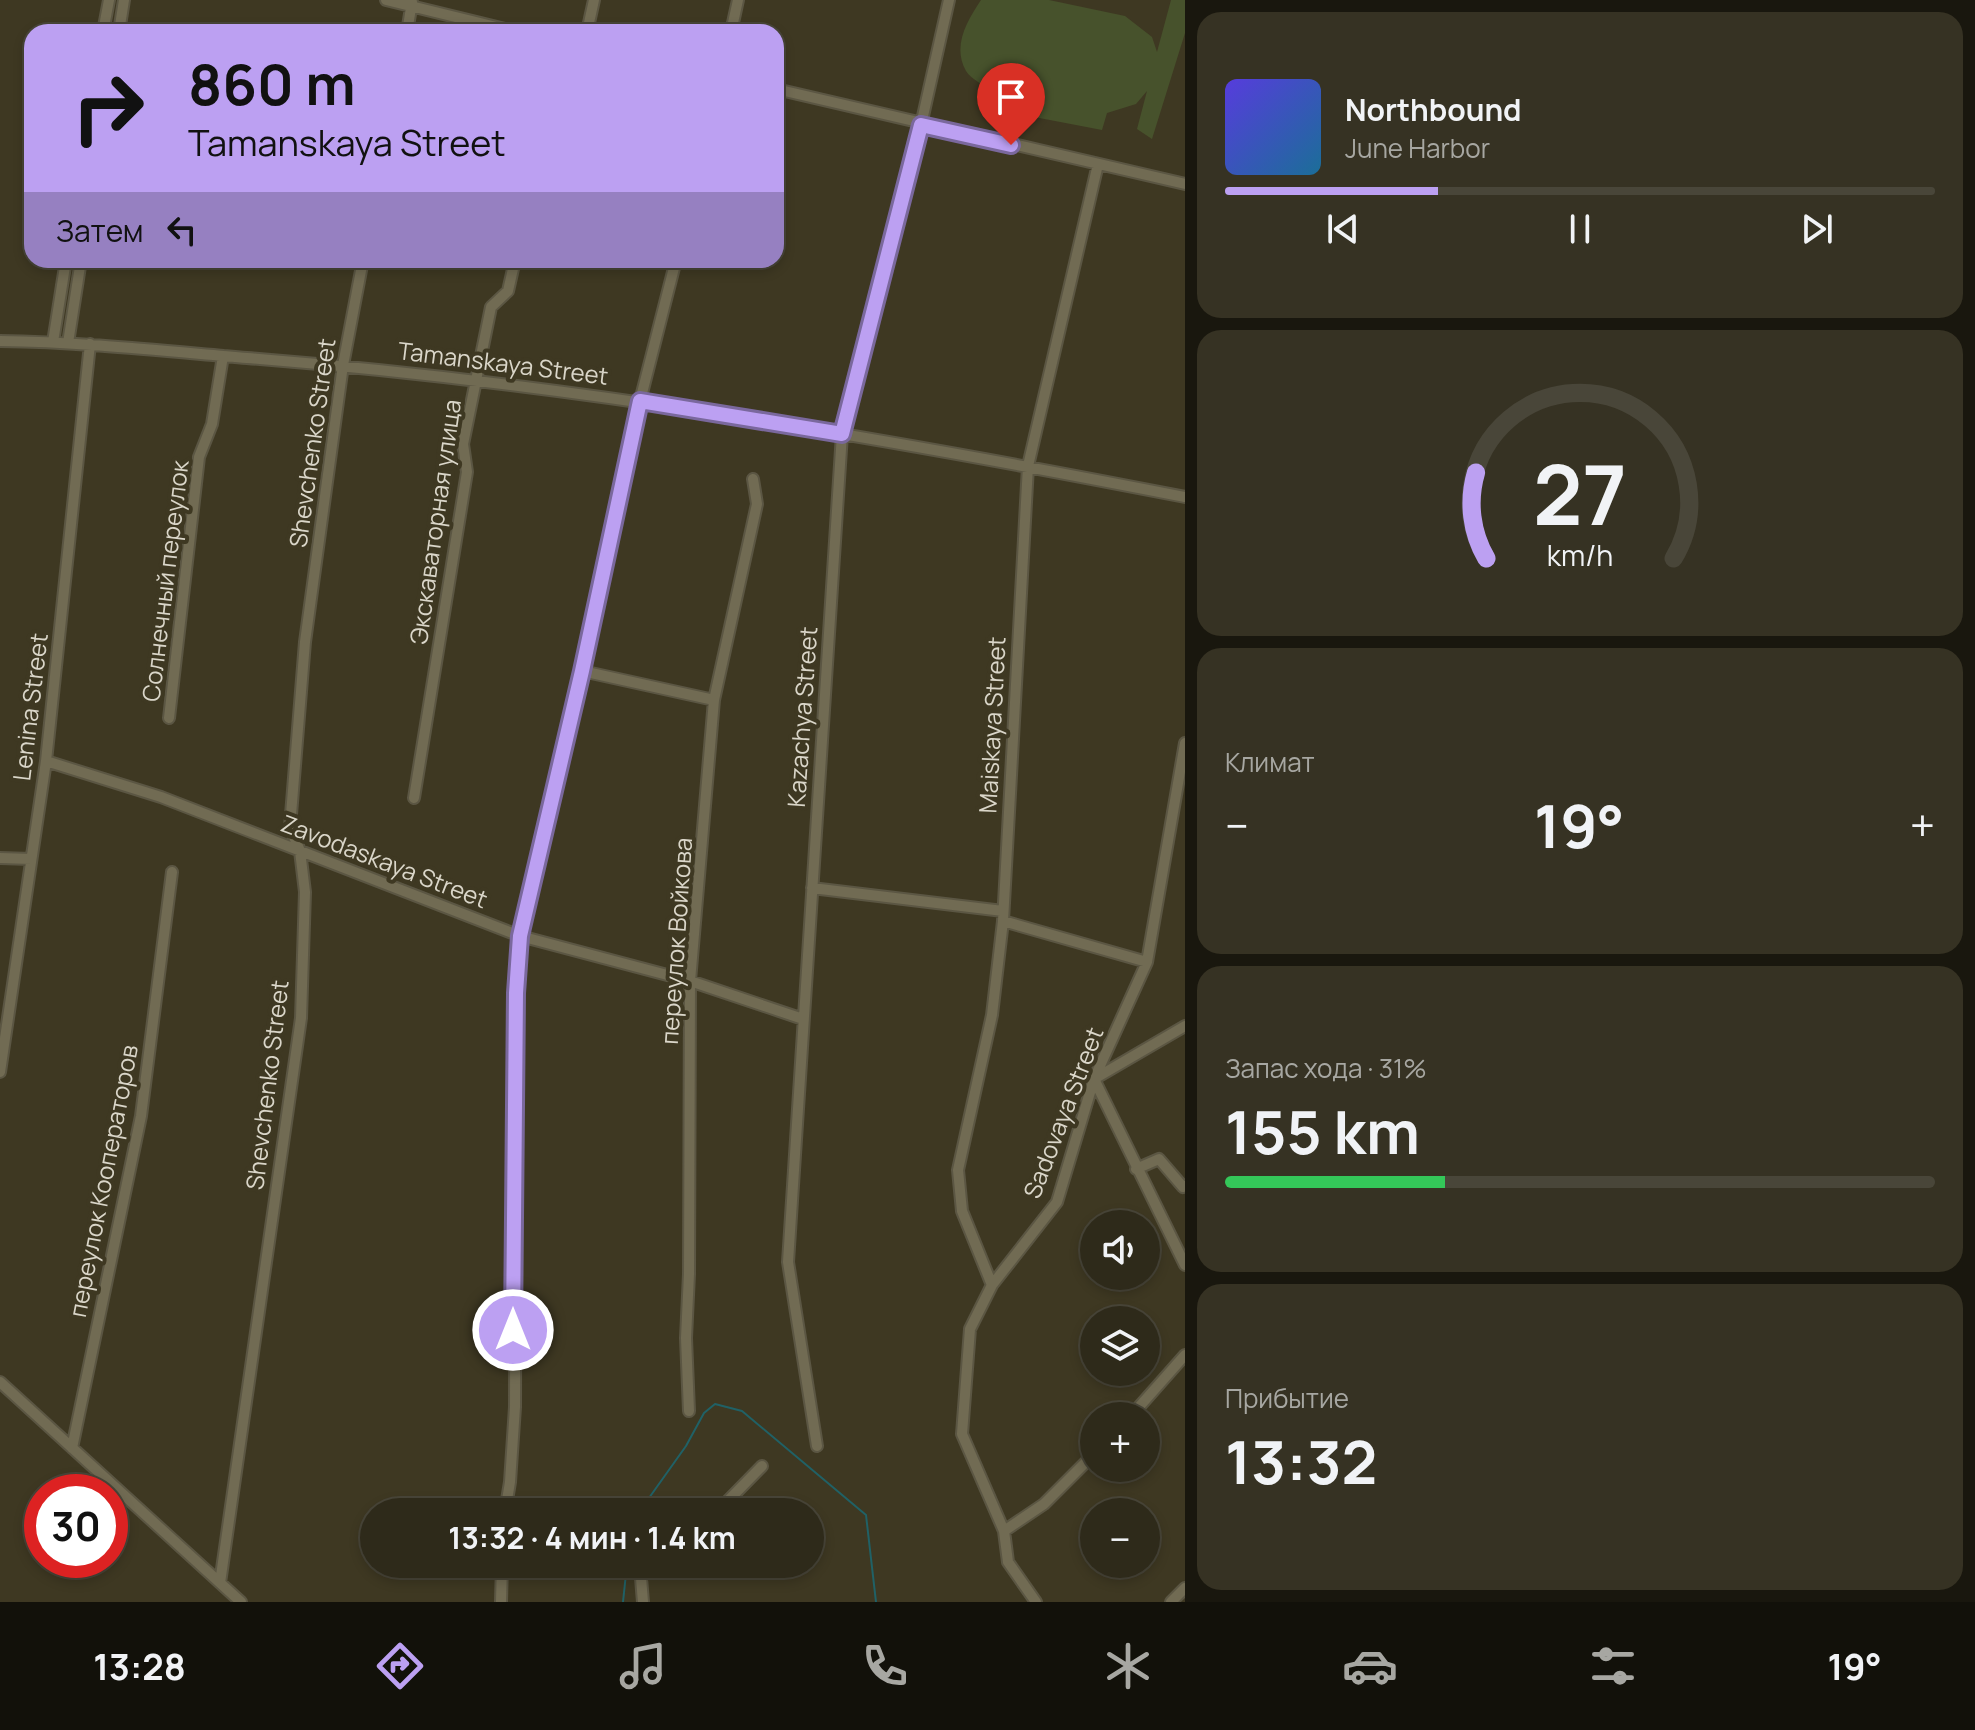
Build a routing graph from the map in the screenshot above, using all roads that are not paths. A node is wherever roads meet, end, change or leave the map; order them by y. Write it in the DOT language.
graph roads {
  1 [pos="109,0"];
  2 [pos="124,0"];
  3 [pos="386,0"];
  4 [pos="594,0"];
  5 [pos="738,0"];
  6 [pos="949,0"];
  7 [pos="412,3"];
  8 [pos="104,24"];
  9 [pos="120,24"];
  10 [pos="408,24"];
  11 [pos="488,24"];
  12 [pos="589,24"];
  13 [pos="733,24"];
  14 [pos="784,91"];
  15 [pos="921,125"];
  16 [pos="1098,164"];
  17 [pos="1185,184"];
  18 [pos="65,268"];
  19 [pos="80,268"];
  20 [pos="361,268"];
  21 [pos="513,268"];
  22 [pos="674,268"];
  23 [pos="0,341"];
  24 [pos="53,342"];
  25 [pos="68,343"];
  26 [pos="90,344"];
  27 [pos="223,356"];
  28 [pos="343,365"];
  29 [pos="476,381"];
  30 [pos="640,401"];
  31 [pos="842,434"];
  32 [pos="1028,466"];
  33 [pos="753,479"];
  34 [pos="1185,497"];
  35 [pos="582,671"];
  36 [pos="714,700"];
  37 [pos="169,718"];
  38 [pos="1185,743"];
  39 [pos="46,761"];
  40 [pos="414,798"];
  41 [pos="300,851"];
  42 [pos="0,858"];
  43 [pos="31,859"];
  44 [pos="172,872"];
  45 [pos="812,888"];
  46 [pos="1003,916"];
  47 [pos="520,936"];
  48 [pos="1147,962"];
  49 [pos="690,981"];
  50 [pos="803,1019"];
  51 [pos="1185,1026"];
  52 [pos="0,1072"];
  53 [pos="1094,1079"];
  54 [pos="1136,1169"];
  55 [pos="1185,1186"];
  56 [pos="1185,1265"];
  57 [pos="992,1285"];
  58 [pos="1185,1355"];
  59 [pos="0,1382"];
  60 [pos="1143,1402"];
  61 [pos="689,1411"];
  62 [pos="817,1446"];
  63 [pos="72,1448"];
  64 [pos="762,1466"];
  65 [pos="1080,1468"];
  66 [pos="507,1498"];
  67 [pos="731,1498"];
  68 [pos="1004,1531"];
  69 [pos="502,1578"];
  70 [pos="641,1578"];
  71 [pos="220,1583"];
  72 [pos="1185,1588"];
  73 [pos="241,1602"];
  74 [pos="501,1602"];
  75 [pos="643,1602"];
  76 [pos="1036,1602"];
  77 [pos="1171,1602"];
  1 -- 8 [label="street"];
  2 -- 9 [label="street"];
  3 -- 7 [label="street"];
  4 -- 12 [label="street"];
  5 -- 13 [label="street"];
  6 -- 15 [label="street, Kazachya Street"];
  7 -- 10 [label="street"];
  7 -- 11 [label="street"];
  14 -- 15 [label="street"];
  15 -- 16 [label="street"];
  15 -- 31 [label="street, Kazachya Street"];
  16 -- 17 [label="street"];
  16 -- 32 [label="street, Maiskaya Street"];
  18 -- 24 [label="street"];
  19 -- 25 [label="street"];
  20 -- 28 [label="street, Shevchenko Street"];
  21 -- 29 [label="street, Экскаваторная улица"];
  22 -- 30 [label="street"];
  23 -- 24 [label="street, Tamanskaya Street"];
  24 -- 25 [label="street, Tamanskaya Street"];
  25 -- 26 [label="street, Tamanskaya Street"];
  26 -- 27 [label="street, Tamanskaya Street"];
  26 -- 39 [label="street, Lenina Street"];
  27 -- 28 [label="street, Tamanskaya Street"];
  27 -- 37 [label="street, Солнечный переулок"];
  28 -- 29 [label="street, Tamanskaya Street"];
  28 -- 41 [label="street, Shevchenko Street"];
  29 -- 30 [label="street, Tamanskaya Street"];
  29 -- 40 [label="street, Экскаваторная улица"];
  30 -- 31 [label="street, Tamanskaya Street"];
  30 -- 35 [label="street"];
  31 -- 32 [label="street, Tamanskaya Street"];
  31 -- 45 [label="street, Kazachya Street"];
  32 -- 34 [label="street, Tamanskaya Street"];
  32 -- 46 [label="street, Maiskaya Street"];
  33 -- 36 [label="street, переулок Войкова"];
  35 -- 36 [label="street"];
  35 -- 47 [label="street"];
  36 -- 49 [label="street, переулок Войкова"];
  38 -- 48 [label="street, Sadovaya Street"];
  39 -- 41 [label="street, Zavodaskaya Street"];
  39 -- 43 [label="street, Lenina Street"];
  41 -- 47 [label="street, Zavodaskaya Street"];
  41 -- 71 [label="street, Shevchenko Street"];
  42 -- 43 [label="street"];
  43 -- 52 [label="street, Lenina Street"];
  44 -- 63 [label="street, переулок Кооператоров"];
  45 -- 46 [label="street"];
  45 -- 50 [label="street, Kazachya Street"];
  46 -- 48 [label="street"];
  46 -- 57 [label="street, Maiskaya Street"];
  47 -- 49 [label="street, Zavodaskaya Street"];
  47 -- 66 [label="street"];
  48 -- 53 [label="street, Sadovaya Street"];
  49 -- 50 [label="street, Zavodaskaya Street"];
  49 -- 61 [label="street, переулок Войкова"];
  50 -- 62 [label="street, Kazachya Street"];
  51 -- 53 [label="street"];
  53 -- 54 [label="street"];
  53 -- 57 [label="street, Sadovaya Street"];
  54 -- 55 [label="street"];
  54 -- 56 [label="street"];
  57 -- 68 [label="street, Sadovaya Street"];
  58 -- 60 [label="street"];
  59 -- 63 [label="street"];
  63 -- 71 [label="street"];
  64 -- 67 [label="street"];
  65 -- 68 [label="street"];
  68 -- 76 [label="street"];
  69 -- 74 [label="street"];
  70 -- 75 [label="street"];
  71 -- 73 [label="street"];
  72 -- 77 [label="street"];
}
